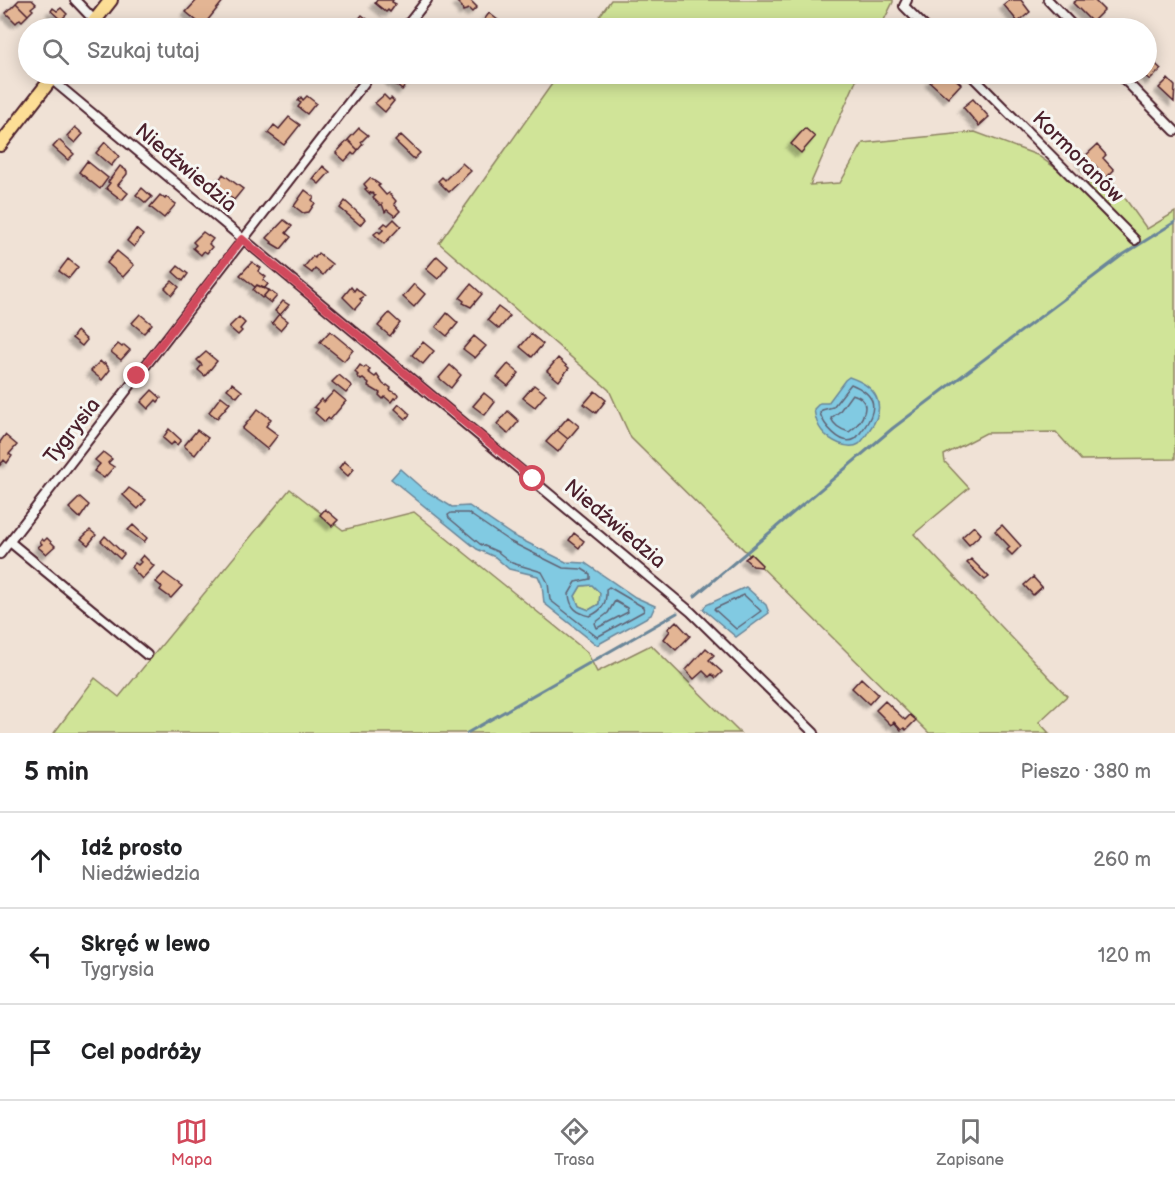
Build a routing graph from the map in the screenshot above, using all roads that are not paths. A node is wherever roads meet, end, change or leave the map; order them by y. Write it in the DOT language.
graph roads {
  1 [pos="75,0"];
  2 [pos="111,0"];
  3 [pos="427,0"];
  4 [pos="1047,0"];
  5 [pos="905,3"];
  6 [pos="87,18"];
  7 [pos="97,18"];
  8 [pos="413,18"];
  9 [pos="918,18"];
  10 [pos="1065,18"];
  11 [pos="47,84"];
  12 [pos="62,84"];
  13 [pos="363,84"];
  14 [pos="980,84"];
  15 [pos="1129,84"];
  16 [pos="1175,131"];
  17 [pos="0,145"];
  18 [pos="242,239"];
  19 [pos="1135,240"];
  20 [pos="9,542"];
  21 [pos="0,554"];
  22 [pos="147,655"];
  23 [pos="814,733"];
  1 -- 6 [label="street"];
  2 -- 7 [label="main road"];
  3 -- 8 [label="street"];
  4 -- 10 [label="street"];
  5 -- 9 [label="street"];
  11 -- 17 [label="main road"];
  12 -- 18 [label="street, Niedźwiedzia"];
  13 -- 18 [label="street, Tygrysia"];
  14 -- 19 [label="street, Kormoranów"];
  15 -- 16 [label="street"];
  18 -- 20 [label="street, Tygrysia"];
  18 -- 23 [label="street, Niedźwiedzia"];
  20 -- 21 [label="street, Tygrysia"];
  20 -- 22 [label="street"];
}
